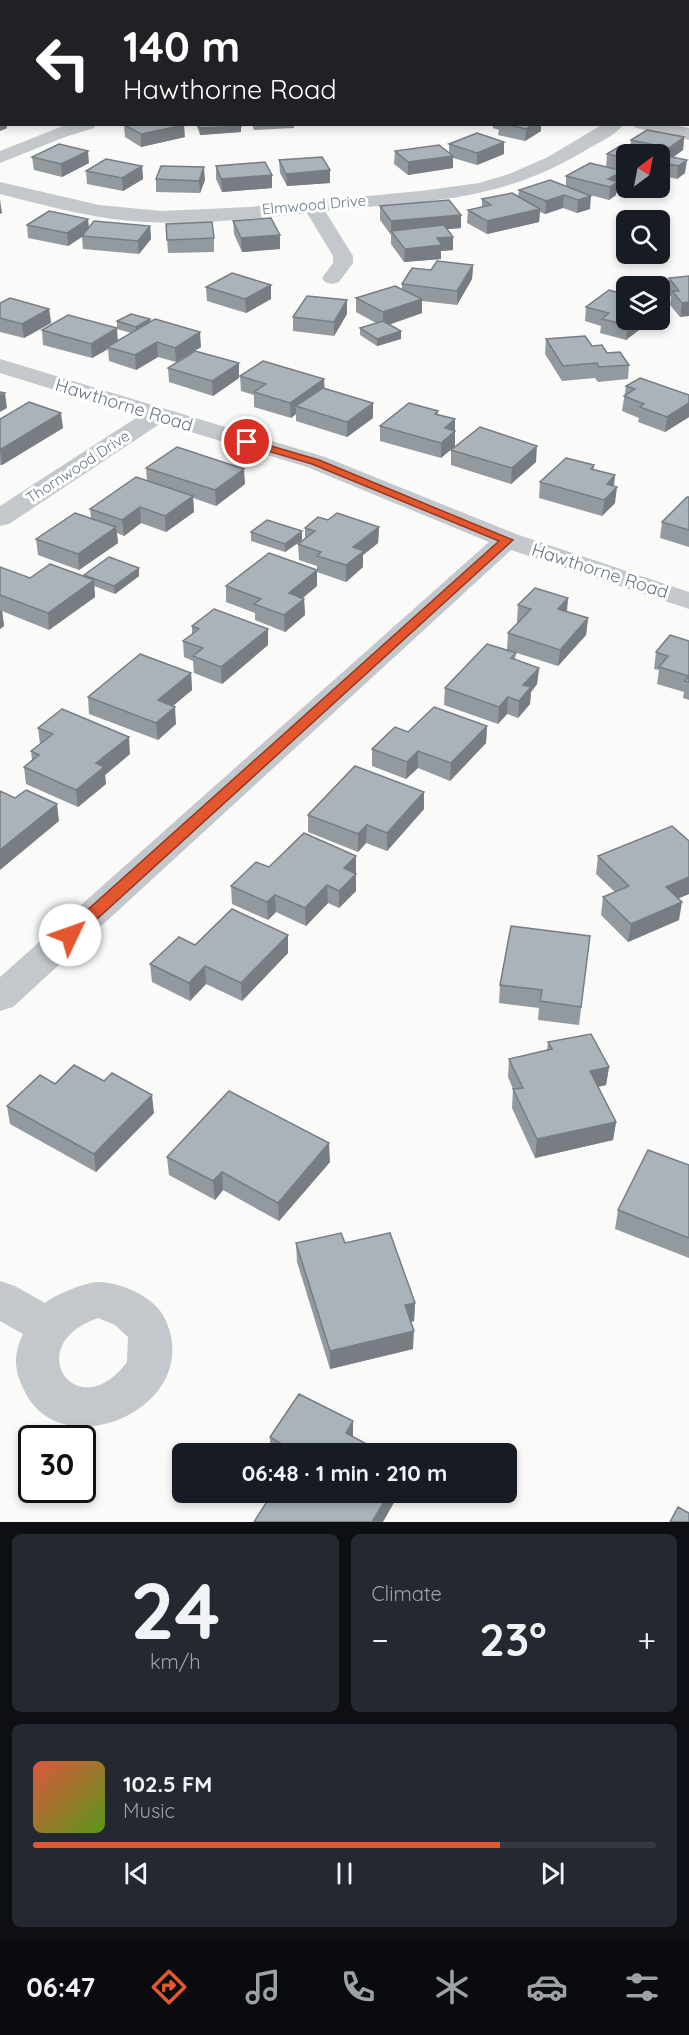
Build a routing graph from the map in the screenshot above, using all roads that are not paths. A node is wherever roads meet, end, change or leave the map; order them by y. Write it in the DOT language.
graph roads {
  1 [pos="82,126"];
  2 [pos="613,126"];
  3 [pos="651,126"];
  4 [pos="689,134"];
  5 [pos="0,158"];
  6 [pos="0,188"];
  7 [pos="312,205"];
  8 [pos="332,278"];
  9 [pos="0,366"];
  10 [pos="156,415"];
  11 [pos="0,518"];
  12 [pos="507,540"];
  13 [pos="689,601"];
  14 [pos="0,998"];
  15 [pos="0,1299"];
  16 [pos="42,1323"];
  1 -- 5 [label="street"];
  2 -- 7 [label="street, Elmwood Drive"];
  3 -- 4 [label="street"];
  6 -- 7 [label="street, Elmwood Drive"];
  7 -- 8 [label="street"];
  9 -- 10 [label="street, Hawthorne Road"];
  10 -- 11 [label="street, Thornwood Drive"];
  10 -- 12 [label="street, Hawthorne Road"];
  12 -- 13 [label="street, Hawthorne Road"];
  12 -- 14 [label="street"];
  15 -- 16 [label="street"];
}
